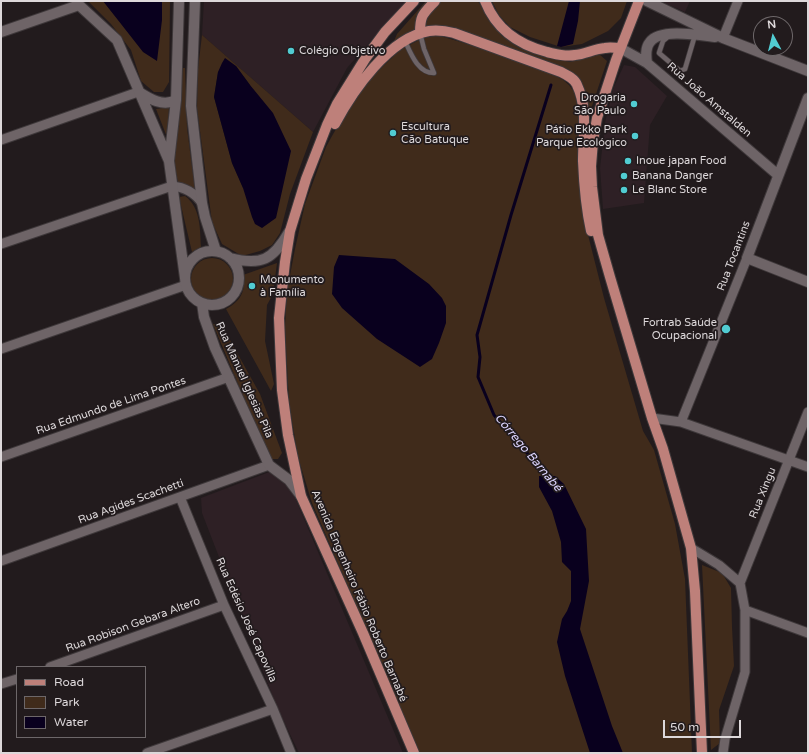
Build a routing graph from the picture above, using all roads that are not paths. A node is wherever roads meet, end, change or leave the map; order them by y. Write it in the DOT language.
graph roads {
  1 [pos="178,1"];
  2 [pos="194,1"];
  3 [pos="414,1"];
  4 [pos="435,1"];
  5 [pos="485,1"];
  6 [pos="639,1"];
  7 [pos="647,1"];
  8 [pos="738,1"];
  9 [pos="77,3"];
  10 [pos="1,32"];
  11 [pos="420,33"];
  12 [pos="672,34"];
  13 [pos="695,35"];
  14 [pos="723,38"];
  15 [pos="405,40"];
  16 [pos="620,48"];
  17 [pos="646,63"];
  18 [pos="808,71"];
  19 [pos="138,92"];
  20 [pos="808,98"];
  21 [pos="176,100"];
  22 [pos="1,140"];
  23 [pos="320,145"];
  24 [pos="169,161"];
  25 [pos="778,175"];
  26 [pos="172,186"];
  27 [pos="202,202"];
  28 [pos="290,231"];
  29 [pos="600,242"];
  30 [pos="1,244"];
  31 [pos="216,251"];
  32 [pos="230,258"];
  33 [pos="747,258"];
  34 [pos="186,281"];
  35 [pos="808,282"];
  36 [pos="202,303"];
  37 [pos="1,349"];
  38 [pos="229,377"];
  39 [pos="808,412"];
  40 [pos="652,418"];
  41 [pos="681,422"];
  42 [pos="1,457"];
  43 [pos="789,461"];
  44 [pos="269,465"];
  45 [pos="808,467"];
  46 [pos="302,496"];
  47 [pos="180,498"];
  48 [pos="691,548"];
  49 [pos="1,561"];
  50 [pos="740,583"];
  51 [pos="224,605"];
  52 [pos="745,610"];
  53 [pos="808,633"];
  54 [pos="53,666"];
  55 [pos="16,679"];
  56 [pos="1,684"];
  57 [pos="273,709"];
  58 [pos="147,753"];
  59 [pos="290,753"];
  60 [pos="414,753"];
  61 [pos="702,753"];
  62 [pos="724,753"];
  1 -- 21 [label="street"];
  2 -- 27 [label="street"];
  3 -- 23 [label="main road, Avenida Engenheiro Fábio Roberto Barnabé"];
  4 -- 11 [label="main road"];
  5 -- 16 [label="main road"];
  6 -- 16 [label="main road"];
  7 -- 14 [label="street"];
  8 -- 14 [label="street"];
  9 -- 10 [label="street"];
  9 -- 19 [label="street"];
  11 -- 15 [label="main road"];
  11 -- 15 [label="lane"];
  11 -- 29 [label="main road"];
  12 -- 13 [label="street"];
  12 -- 13 [label="lane"];
  12 -- 17 [label="street"];
  13 -- 14 [label="street"];
  14 -- 18 [label="street"];
  15 -- 23 [label="main road"];
  16 -- 17 [label="street, Rua João Amstalden"];
  16 -- 29 [label="main road"];
  17 -- 25 [label="street, Rua João Amstalden"];
  19 -- 21 [label="street"];
  19 -- 22 [label="street"];
  19 -- 24 [label="street"];
  20 -- 25 [label="street, Rua Tocantins"];
  21 -- 24 [label="street"];
  23 -- 28 [label="main road, Avenida Engenheiro Fábio Roberto Barnabé"];
  24 -- 26 [label="street"];
  25 -- 33 [label="street, Rua Tocantins"];
  26 -- 27 [label="street"];
  26 -- 30 [label="street"];
  26 -- 34 [label="street"];
  27 -- 31 [label="street"];
  28 -- 32 [label="street"];
  28 -- 46 [label="main road, Avenida Engenheiro Fábio Roberto Barnabé"];
  29 -- 40 [label="main road"];
  31 -- 32 [label="street"];
  31 -- 34 [label="street"];
  32 -- 36 [label="street"];
  33 -- 35 [label="street"];
  33 -- 41 [label="street, Rua Tocantins"];
  34 -- 36 [label="street"];
  34 -- 37 [label="street"];
  36 -- 38 [label="street, Rua Manuel Iglesias Pila"];
  38 -- 42 [label="street, Rua Edmundo de Lima Pontes"];
  38 -- 44 [label="street, Rua Manuel Iglesias Pila"];
  39 -- 43 [label="street, Rua Xingu"];
  40 -- 41 [label="street"];
  40 -- 48 [label="main road"];
  41 -- 43 [label="street"];
  43 -- 45 [label="street"];
  43 -- 50 [label="street, Rua Xingu"];
  44 -- 46 [label="street"];
  44 -- 47 [label="street, Rua Agides Scachetti"];
  46 -- 60 [label="main road, Avenida Engenheiro Fábio Roberto Barnabé"];
  47 -- 49 [label="street, Rua Agides Scachetti"];
  47 -- 51 [label="street, Rua Edésio José Capovilla"];
  48 -- 50 [label="street"];
  48 -- 61 [label="main road"];
  50 -- 52 [label="street"];
  51 -- 54 [label="street, Rua Robison Gebara Altero"];
  51 -- 57 [label="street, Rua Edésio José Capovilla"];
  52 -- 53 [label="street"];
  52 -- 62 [label="street"];
  55 -- 56 [label="street"];
  57 -- 58 [label="street"];
  57 -- 59 [label="street, Rua Edésio José Capovilla"];
}
